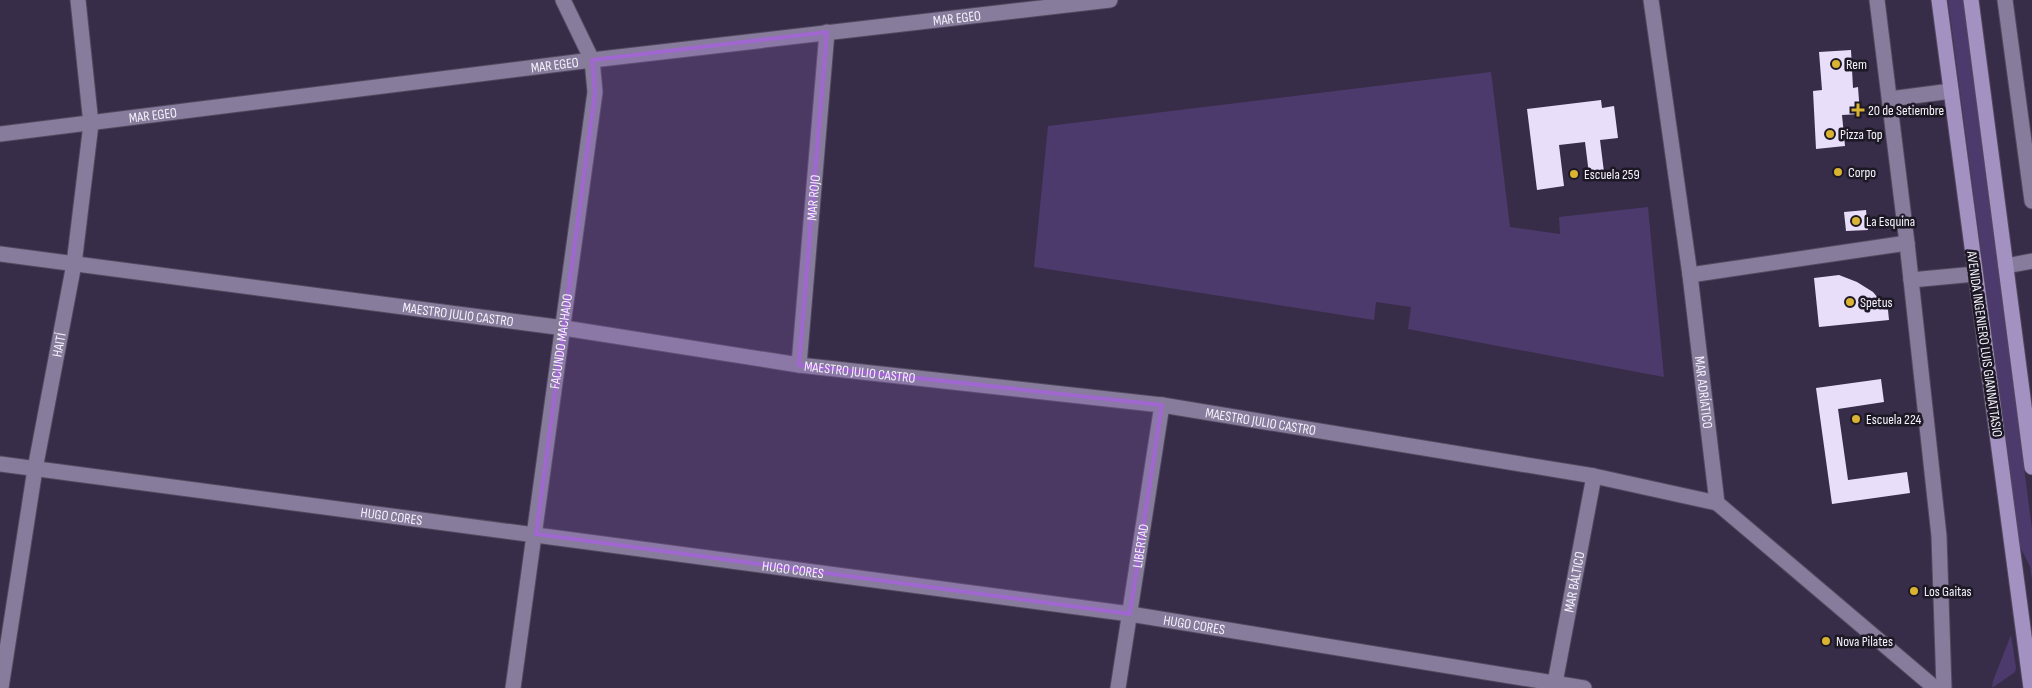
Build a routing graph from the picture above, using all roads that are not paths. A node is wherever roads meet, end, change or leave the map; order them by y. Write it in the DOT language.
graph roads {
  1 [pos="78,0"];
  2 [pos="563,0"];
  3 [pos="1110,0"];
  4 [pos="1651,0"];
  5 [pos="1877,0"];
  6 [pos="1939,0"];
  7 [pos="1970,0"];
  8 [pos="2004,0"];
  9 [pos="827,32"];
  10 [pos="592,60"];
  11 [pos="1950,91"];
  12 [pos="1890,99"];
  13 [pos="91,124"];
  14 [pos="0,134"];
  15 [pos="2032,201"];
  16 [pos="1907,243"];
  17 [pos="0,254"];
  18 [pos="2032,260"];
  19 [pos="74,264"];
  20 [pos="2006,266"];
  21 [pos="1975,274"];
  22 [pos="1690,275"];
  23 [pos="1911,280"];
  24 [pos="564,328"];
  25 [pos="799,365"];
  26 [pos="1162,405"];
  27 [pos="0,464"];
  28 [pos="2032,467"];
  29 [pos="35,469"];
  30 [pos="1594,476"];
  31 [pos="1717,503"];
  32 [pos="536,534"];
  33 [pos="2014,563"];
  34 [pos="1130,614"];
  35 [pos="2032,616"];
  36 [pos="1555,685"];
  37 [pos="1,688"];
  38 [pos="513,688"];
  39 [pos="1118,688"];
  40 [pos="1584,688"];
  41 [pos="1935,688"];
  42 [pos="1944,688"];
  43 [pos="2031,688"];
  1 -- 13 [label="street, HAITÍ"];
  2 -- 10 [label="street, FACUNDO MACHADO"];
  3 -- 9 [label="street, MAR EGEO"];
  4 -- 22 [label="street, MAR ADRÍATICO"];
  5 -- 12 [label="street"];
  6 -- 11 [label="main road, AVENIDA INGENIERO LUIS GIANNATTASIO"];
  7 -- 20 [label="main road"];
  8 -- 15 [label="street"];
  9 -- 10 [label="street, MAR EGEO"];
  9 -- 25 [label="street, MAR ROJO"];
  10 -- 13 [label="street, MAR EGEO"];
  10 -- 24 [label="street, FACUNDO MACHADO"];
  11 -- 12 [label="street"];
  11 -- 21 [label="main road, AVENIDA INGENIERO LUIS GIANNATTASIO"];
  12 -- 16 [label="street"];
  13 -- 14 [label="street, MAR EGEO"];
  13 -- 19 [label="street, HAITÍ"];
  16 -- 22 [label="street"];
  16 -- 23 [label="street"];
  17 -- 19 [label="street, MAESTRO JULIO CASTRO"];
  18 -- 20 [label="street"];
  19 -- 24 [label="street, MAESTRO JULIO CASTRO"];
  19 -- 29 [label="street, HAITÍ"];
  20 -- 28 [label="main road"];
  21 -- 23 [label="street"];
  21 -- 33 [label="main road, AVENIDA INGENIERO LUIS GIANNATTASIO"];
  22 -- 31 [label="street, MAR ADRÍATICO"];
  23 -- 42 [label="street"];
  24 -- 25 [label="street, MAESTRO JULIO CASTRO"];
  24 -- 32 [label="street, FACUNDO MACHADO"];
  25 -- 26 [label="street, MAESTRO JULIO CASTRO"];
  26 -- 30 [label="street, MAESTRO JULIO CASTRO"];
  26 -- 34 [label="street, LIBERTAD"];
  27 -- 29 [label="street, HUGO CORES"];
  29 -- 32 [label="street, HUGO CORES"];
  29 -- 37 [label="street, HAITÍ"];
  30 -- 31 [label="street, MAESTRO JULIO CASTRO"];
  30 -- 36 [label="street, MAR BÁLTICO"];
  31 -- 41 [label="street"];
  32 -- 34 [label="street, HUGO CORES"];
  32 -- 38 [label="street, FACUNDO MACHADO"];
  33 -- 35 [label="main road"];
  33 -- 43 [label="main road, AVENIDA INGENIERO LUIS GIANNATTASIO"];
  34 -- 36 [label="street, HUGO CORES"];
  34 -- 39 [label="street, LIBERTAD"];
  36 -- 40 [label="street, HUGO CORES"];
}
